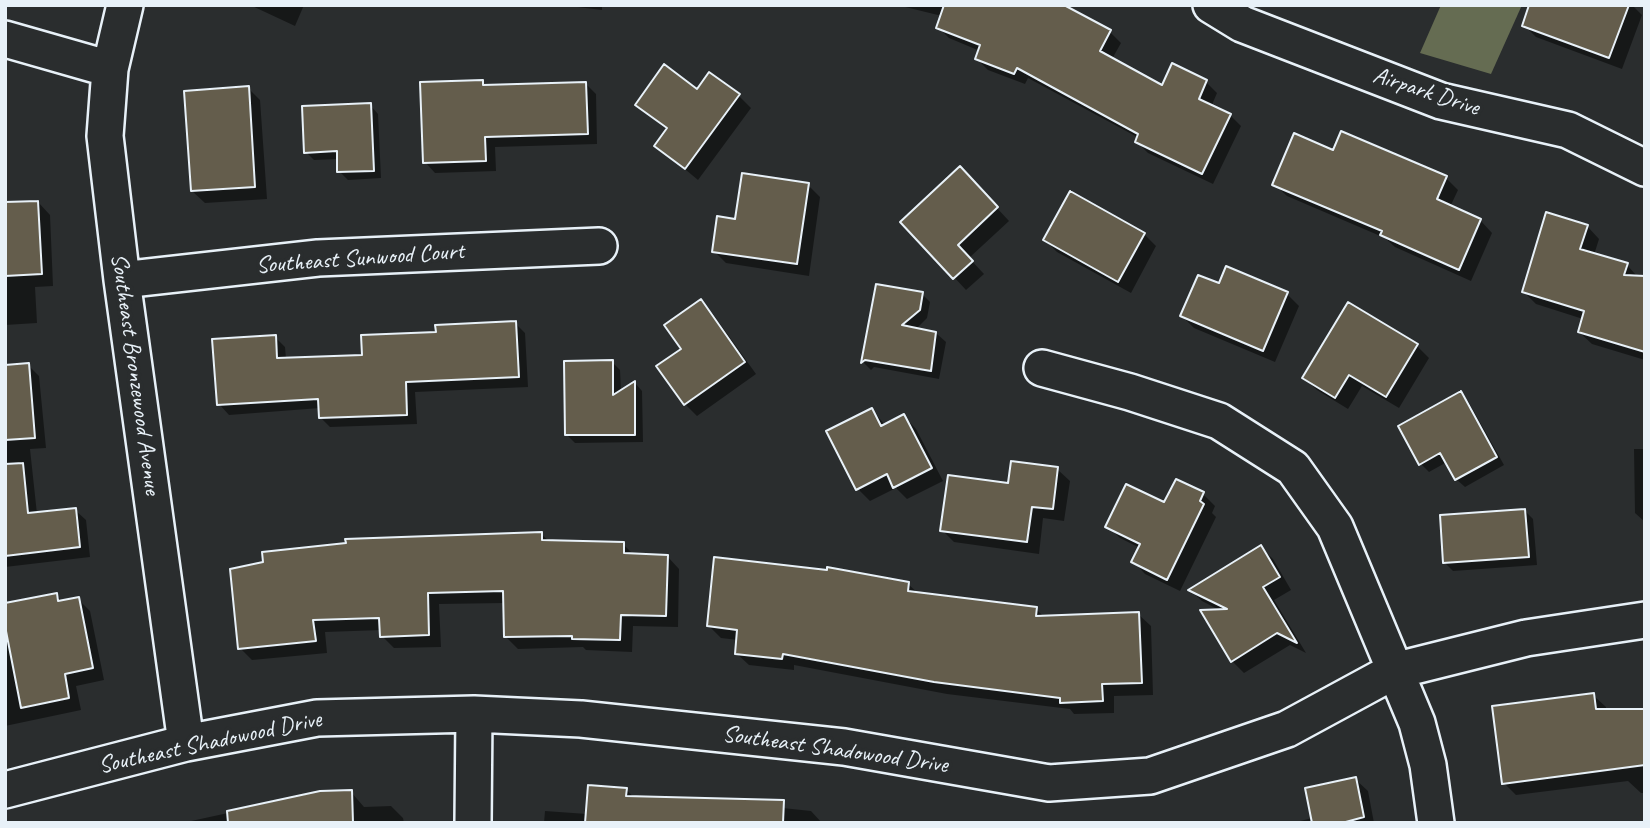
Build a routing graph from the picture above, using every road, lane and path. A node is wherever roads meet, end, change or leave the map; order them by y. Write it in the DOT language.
graph roads {
  1 [pos="125,5"];
  2 [pos="1211,5"];
  3 [pos="5,39"];
  4 [pos="110,69"];
  5 [pos="1645,168"];
  6 [pos="599,246"];
  7 [pos="122,280"];
  8 [pos="1042,368"];
  9 [pos="1645,620"];
  10 [pos="1394,671"];
  11 [pos="474,714"];
  12 [pos="186,743"];
  13 [pos="5,790"];
  14 [pos="473,823"];
  15 [pos="1436,823"];
  1 -- 4 [label="street, Southeast Bronzewood Avenue"];
  2 -- 5 [label="street, Airpark Drive"];
  3 -- 4 [label="street"];
  4 -- 7 [label="street, Southeast Bronzewood Avenue"];
  6 -- 7 [label="street, Southeast Sunwood Court"];
  7 -- 12 [label="street, Southeast Bronzewood Avenue"];
  8 -- 10 [label="street"];
  9 -- 10 [label="street, Southeast Shadowood Drive"];
  10 -- 11 [label="street, Southeast Shadowood Drive"];
  10 -- 15 [label="street"];
  11 -- 12 [label="street, Southeast Shadowood Drive"];
  11 -- 14 [label="street"];
  12 -- 13 [label="street, Southeast Shadowood Drive"];
}
